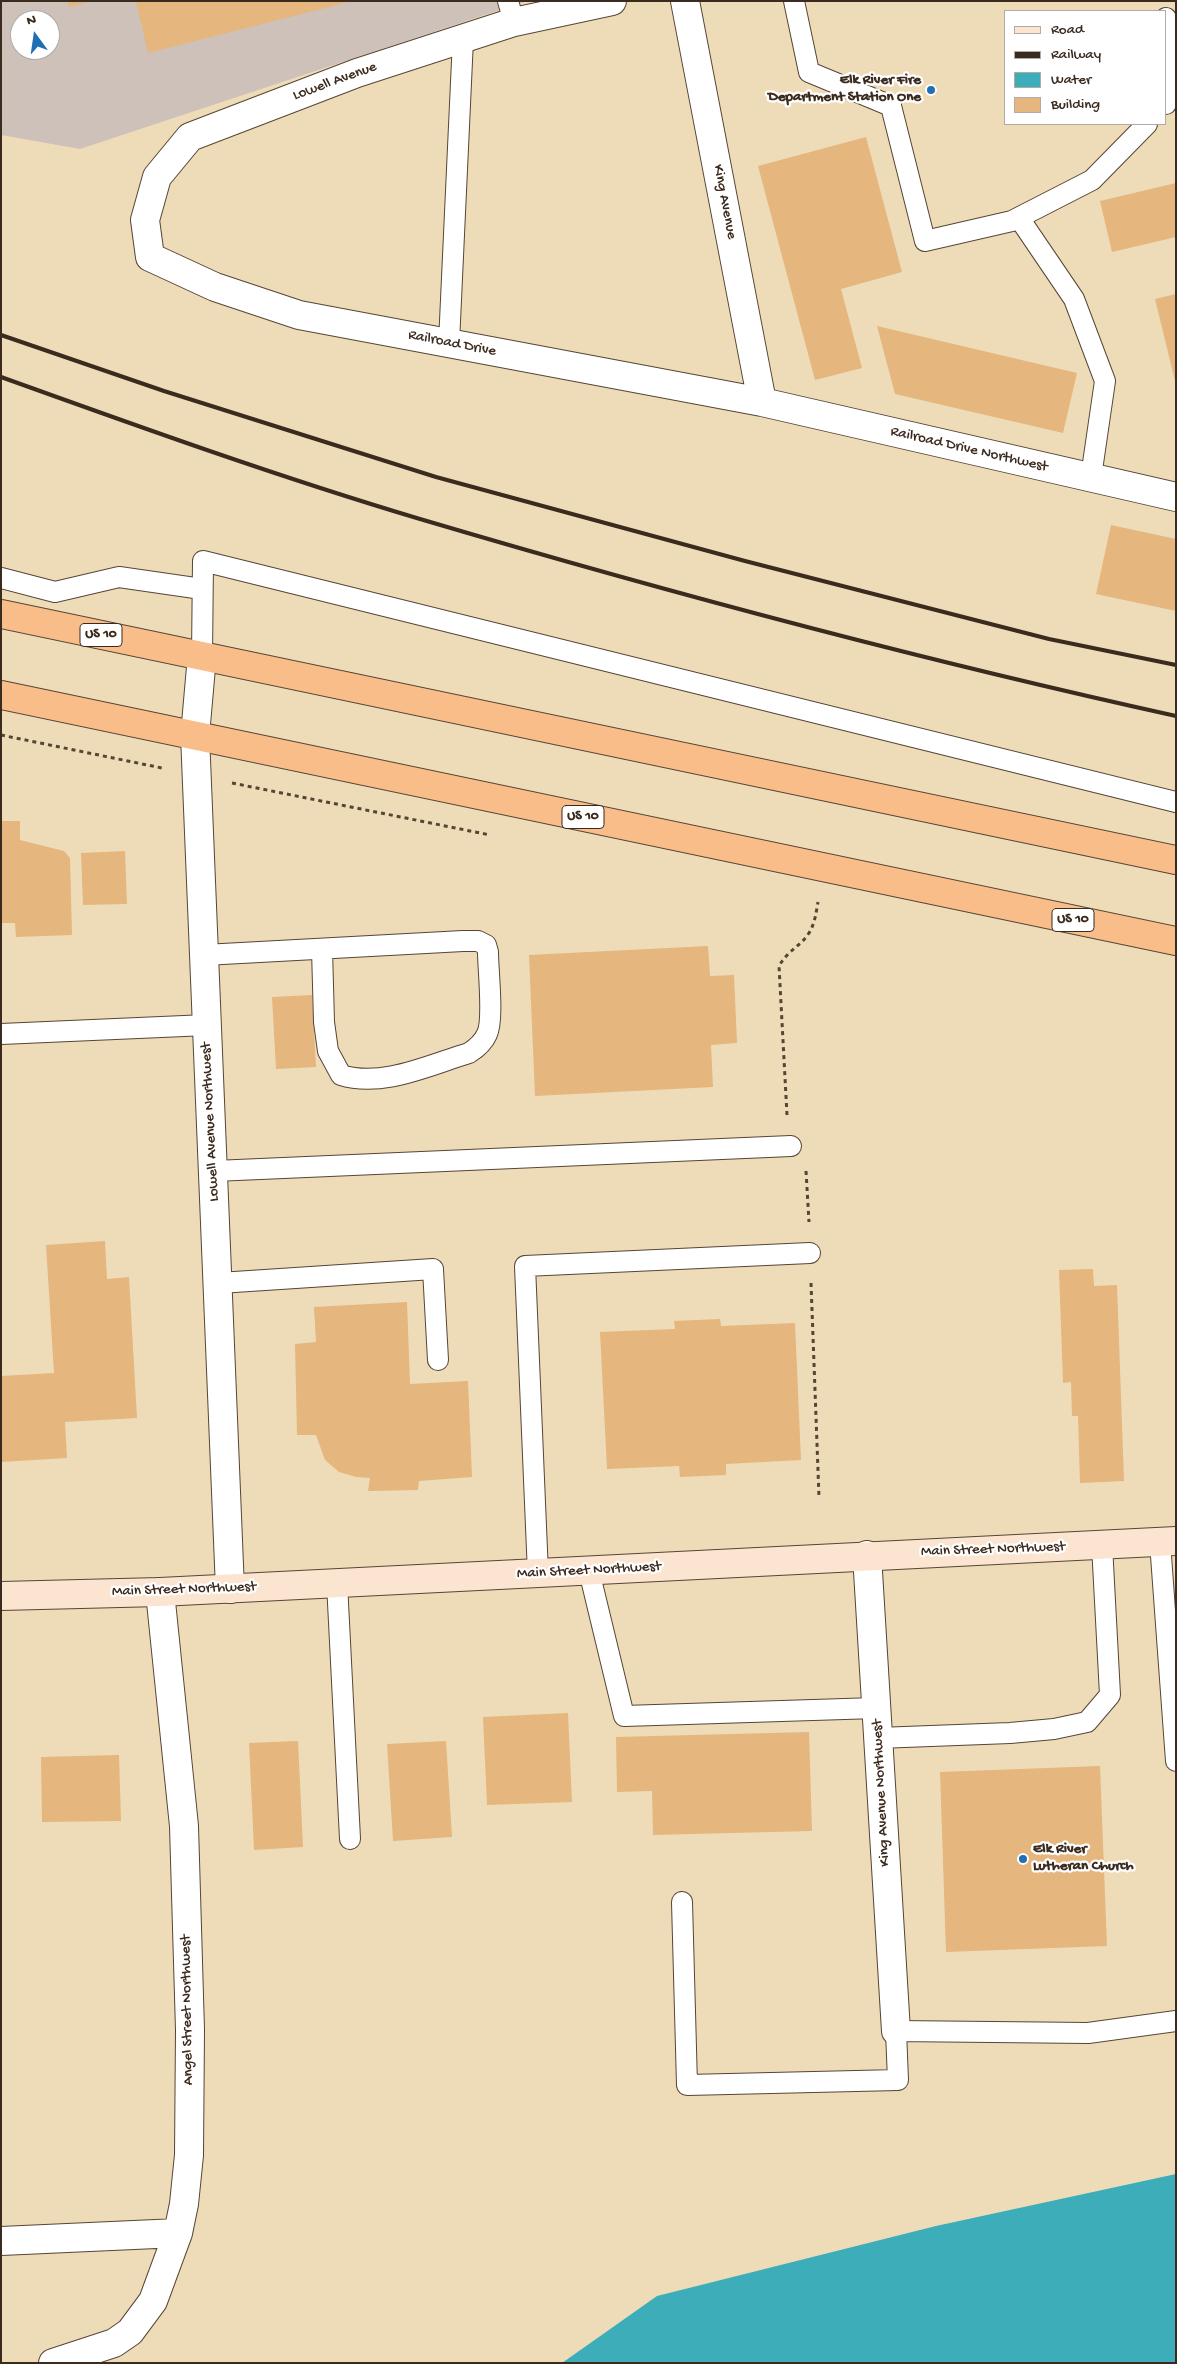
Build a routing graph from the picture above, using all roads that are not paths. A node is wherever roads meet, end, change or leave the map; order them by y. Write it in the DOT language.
graph roads {
  1 [pos="612,1"];
  2 [pos="686,1"];
  3 [pos="794,1"];
  4 [pos="511,12"];
  5 [pos="1167,22"];
  6 [pos="464,39"];
  7 [pos="1167,86"];
  8 [pos="1146,125"];
  9 [pos="1019,218"];
  10 [pos="150,257"];
  11 [pos="449,343"];
  12 [pos="762,402"];
  13 [pos="1091,477"];
  14 [pos="1176,497"];
  15 [pos="1,578"];
  16 [pos="202,589"];
  17 [pos="1,614"];
  18 [pos="202,656"];
  19 [pos="1,695"];
  20 [pos="195,735"];
  21 [pos="1176,802"];
  22 [pos="1176,860"];
  23 [pos="1176,941"];
  24 [pos="322,949"];
  25 [pos="204,955"];
  26 [pos="207,1025"];
  27 [pos="1,1034"];
  28 [pos="791,1146"];
  29 [pos="214,1171"];
  30 [pos="810,1253"];
  31 [pos="218,1283"];
  32 [pos="438,1360"];
  33 [pos="1168,1542"];
  34 [pos="1102,1545"];
  35 [pos="867,1555"];
  36 [pos="589,1571"];
  37 [pos="538,1574"];
  38 [pos="338,1583"];
  39 [pos="230,1589"];
  40 [pos="160,1592"];
  41 [pos="1,1596"];
  42 [pos="876,1708"];
  43 [pos="878,1738"];
  44 [pos="1176,1761"];
  45 [pos="350,1839"];
  46 [pos="682,1902"];
  47 [pos="1176,2021"];
  48 [pos="896,2032"];
  49 [pos="178,2232"];
  50 [pos="1,2241"];
  51 [pos="53,2363"];
  1 -- 4 [label="street, Lowell Avenue"];
  2 -- 12 [label="street, King Avenue"];
  3 -- 9 [label="lane"];
  4 -- 6 [label="street, Lowell Avenue"];
  5 -- 7 [label="lane"];
  6 -- 10 [label="street, Lowell Avenue"];
  6 -- 11 [label="lane"];
  8 -- 9 [label="lane"];
  9 -- 13 [label="lane"];
  10 -- 11 [label="street, Railroad Drive"];
  11 -- 12 [label="street, Railroad Drive"];
  12 -- 13 [label="street, Railroad Drive Northwest"];
  13 -- 14 [label="street, Railroad Drive Northwest"];
  15 -- 16 [label="lane"];
  16 -- 18 [label="lane"];
  16 -- 21 [label="lane"];
  17 -- 18 [label="highway, US 10"];
  18 -- 20 [label="street, Lowell Avenue Northwest"];
  18 -- 22 [label="highway, US 10"];
  19 -- 20 [label="highway, US 10"];
  20 -- 23 [label="highway, US 10"];
  20 -- 25 [label="street, Lowell Avenue Northwest"];
  24 -- 24 [label="lane"];
  24 -- 25 [label="lane"];
  25 -- 26 [label="street, Lowell Avenue Northwest"];
  26 -- 27 [label="lane"];
  26 -- 29 [label="street, Lowell Avenue Northwest"];
  28 -- 29 [label="lane"];
  29 -- 31 [label="street, Lowell Avenue Northwest"];
  30 -- 37 [label="lane"];
  31 -- 32 [label="lane"];
  31 -- 39 [label="street, Lowell Avenue Northwest"];
  33 -- 34 [label="street, Main Street Northwest"];
  33 -- 44 [label="lane"];
  34 -- 35 [label="street, Main Street Northwest"];
  34 -- 43 [label="lane"];
  35 -- 36 [label="street, Main Street Northwest"];
  35 -- 42 [label="street, King Avenue Northwest"];
  36 -- 37 [label="street, Main Street Northwest"];
  36 -- 42 [label="lane"];
  37 -- 38 [label="street, Main Street Northwest"];
  38 -- 39 [label="street, Main Street Northwest"];
  38 -- 45 [label="lane"];
  39 -- 40 [label="street, Main Street Northwest"];
  40 -- 41 [label="street, Main Street Northwest"];
  40 -- 49 [label="street, Angel Street Northwest"];
  42 -- 43 [label="street, King Avenue Northwest"];
  43 -- 48 [label="street, King Avenue Northwest"];
  46 -- 48 [label="lane"];
  47 -- 48 [label="lane"];
  49 -- 50 [label="street"];
  49 -- 51 [label="street, Angel Street Northwest"];
}
